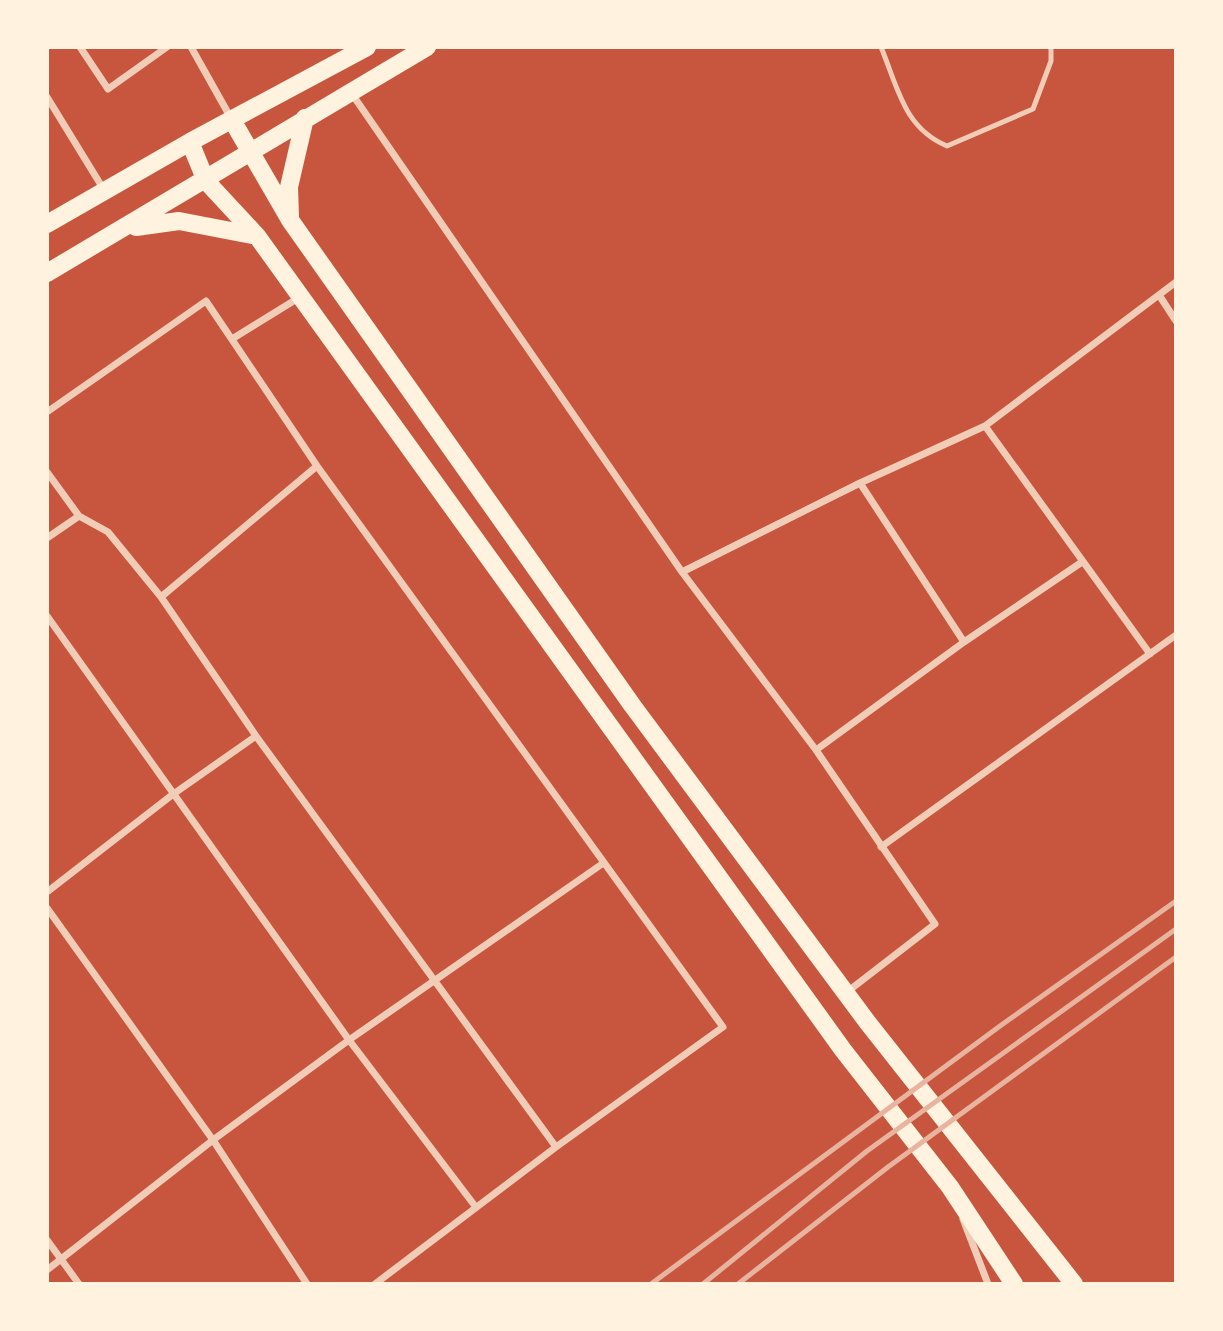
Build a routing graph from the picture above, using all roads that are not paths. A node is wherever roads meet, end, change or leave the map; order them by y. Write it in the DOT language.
graph roads {
  1 [pos="80,47"];
  2 [pos="167,47"];
  3 [pos="191,47"];
  4 [pos="367,47"];
  5 [pos="427,47"];
  6 [pos="881,47"];
  7 [pos="1051,47"];
  8 [pos="352,93"];
  9 [pos="47,97"];
  10 [pos="305,118"];
  11 [pos="232,120"];
  12 [pos="190,142"];
  13 [pos="249,153"];
  14 [pos="206,181"];
  15 [pos="104,191"];
  16 [pos="290,220"];
  17 [pos="47,224"];
  18 [pos="122,229"];
  19 [pos="257,236"];
  20 [pos="47,273"];
  21 [pos="1176,282"];
  22 [pos="1158,295"];
  23 [pos="301,297"];
  24 [pos="1176,321"];
  25 [pos="232,339"];
  26 [pos="47,412"];
  27 [pos="985,426"];
  28 [pos="317,466"];
  29 [pos="47,472"];
  30 [pos="860,483"];
  31 [pos="79,516"];
  32 [pos="47,538"];
  33 [pos="1082,562"];
  34 [pos="682,572"];
  35 [pos="161,597"];
  36 [pos="47,617"];
  37 [pos="1176,635"];
  38 [pos="964,642"];
  39 [pos="1150,654"];
  40 [pos="256,736"];
  41 [pos="816,750"];
  42 [pos="172,795"];
  43 [pos="881,847"];
  44 [pos="602,864"];
  45 [pos="47,892"];
  46 [pos="47,908"];
  47 [pos="432,981"];
  48 [pos="846,993"];
  49 [pos="348,1040"];
  50 [pos="213,1140"];
  51 [pos="555,1147"];
  52 [pos="950,1187"];
  53 [pos="475,1206"];
  54 [pos="47,1240"];
  55 [pos="61,1260"];
  56 [pos="47,1270"];
  57 [pos="79,1284"];
  58 [pos="307,1284"];
  59 [pos="374,1284"];
  60 [pos="988,1284"];
  61 [pos="1014,1284"];
  62 [pos="1074,1284"];
  1 -- 2 [label="street"];
  3 -- 11 [label="street"];
  4 -- 11 [label="main road"];
  5 -- 8 [label="main road"];
  6 -- 7 [label="lane"];
  8 -- 10 [label="main road"];
  8 -- 34 [label="street"];
  9 -- 15 [label="street"];
  10 -- 13 [label="main road"];
  10 -- 16 [label="main road"];
  11 -- 12 [label="main road"];
  11 -- 13 [label="main road"];
  12 -- 14 [label="main road"];
  12 -- 15 [label="main road"];
  13 -- 14 [label="main road"];
  13 -- 16 [label="main road"];
  14 -- 18 [label="main road"];
  14 -- 19 [label="main road"];
  15 -- 17 [label="main road"];
  16 -- 48 [label="main road"];
  18 -- 19 [label="main road"];
  18 -- 20 [label="main road"];
  19 -- 23 [label="main road"];
  21 -- 22 [label="street"];
  22 -- 24 [label="street"];
  22 -- 27 [label="street"];
  23 -- 25 [label="street"];
  23 -- 52 [label="main road"];
  25 -- 26 [label="street"];
  25 -- 28 [label="street"];
  27 -- 30 [label="street"];
  27 -- 33 [label="street"];
  28 -- 35 [label="street"];
  28 -- 44 [label="street"];
  29 -- 31 [label="street"];
  30 -- 34 [label="street"];
  30 -- 38 [label="street"];
  31 -- 32 [label="street"];
  31 -- 35 [label="street"];
  33 -- 38 [label="street"];
  33 -- 39 [label="street"];
  34 -- 41 [label="street"];
  35 -- 40 [label="street"];
  36 -- 42 [label="street"];
  37 -- 39 [label="street"];
  38 -- 41 [label="street"];
  39 -- 43 [label="street"];
  40 -- 42 [label="street"];
  40 -- 47 [label="street"];
  41 -- 43 [label="street"];
  42 -- 45 [label="street"];
  42 -- 49 [label="street"];
  43 -- 48 [label="street"];
  44 -- 47 [label="street"];
  44 -- 51 [label="street"];
  46 -- 50 [label="street"];
  47 -- 49 [label="street"];
  47 -- 51 [label="street"];
  48 -- 62 [label="main road"];
  49 -- 50 [label="street"];
  49 -- 53 [label="street"];
  50 -- 55 [label="street"];
  50 -- 58 [label="street"];
  51 -- 53 [label="street"];
  52 -- 60 [label="street"];
  52 -- 61 [label="main road"];
  53 -- 59 [label="street"];
  54 -- 55 [label="street"];
  55 -- 56 [label="street"];
  55 -- 57 [label="street"];
}
